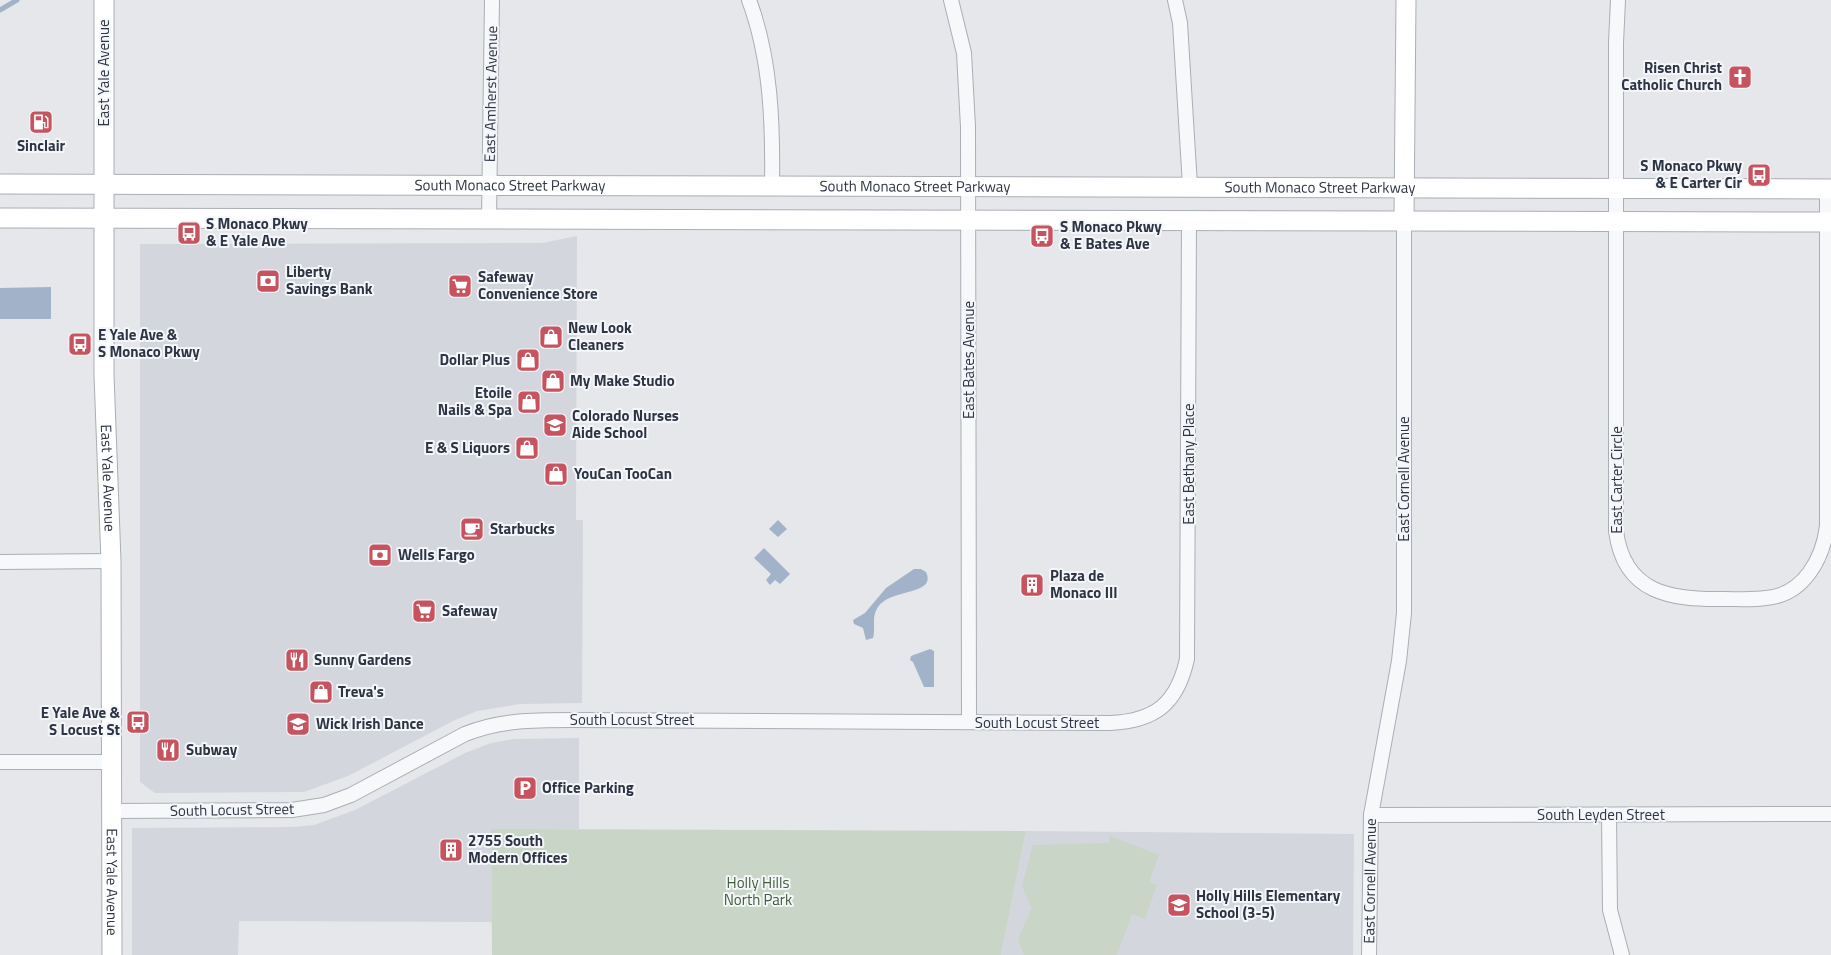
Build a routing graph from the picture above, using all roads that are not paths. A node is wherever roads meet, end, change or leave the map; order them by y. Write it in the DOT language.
graph roads {
  1 [pos="104,0"];
  2 [pos="492,0"];
  3 [pos="749,0"];
  4 [pos="951,0"];
  5 [pos="1175,0"];
  6 [pos="1406,0"];
  7 [pos="1618,0"];
  8 [pos="104,183"];
  9 [pos="0,184"];
  10 [pos="490,185"];
  11 [pos="969,185"];
  12 [pos="772,186"];
  13 [pos="1190,186"];
  14 [pos="1404,187"];
  15 [pos="1617,188"];
  16 [pos="1829,189"];
  17 [pos="0,218"];
  18 [pos="104,218"];
  19 [pos="489,218"];
  20 [pos="969,220"];
  21 [pos="1404,220"];
  22 [pos="1189,221"];
  23 [pos="1617,221"];
  24 [pos="1829,222"];
  25 [pos="0,562"];
  26 [pos="111,562"];
  27 [pos="1167,702"];
  28 [pos="969,722"];
  29 [pos="0,762"];
  30 [pos="111,762"];
  31 [pos="110,811"];
  32 [pos="1831,814"];
  33 [pos="1371,815"];
  34 [pos="1609,815"];
  35 [pos="112,955"];
  36 [pos="1369,955"];
  37 [pos="1622,955"];
  1 -- 8 [label="main road, East Yale Avenue"];
  2 -- 10 [label="street, East Amherst Avenue"];
  3 -- 12 [label="street"];
  4 -- 11 [label="street, East Bates Avenue"];
  5 -- 13 [label="street"];
  6 -- 14 [label="main road, East Cornell Avenue"];
  7 -- 15 [label="street, East Carter Circle"];
  8 -- 9 [label="main road, South Monaco Street Parkway"];
  8 -- 10 [label="main road, South Monaco Street Parkway"];
  8 -- 18 [label="main road, East Yale Avenue"];
  10 -- 12 [label="main road, South Monaco Street Parkway"];
  10 -- 19 [label="street, East Amherst Avenue"];
  11 -- 12 [label="main road, South Monaco Street Parkway"];
  11 -- 13 [label="main road, South Monaco Street Parkway"];
  11 -- 20 [label="street, East Bates Avenue"];
  13 -- 14 [label="main road, South Monaco Street Parkway"];
  14 -- 15 [label="main road, South Monaco Street Parkway"];
  14 -- 21 [label="main road, East Cornell Avenue"];
  15 -- 16 [label="main road, South Monaco Street Parkway"];
  15 -- 23 [label="street, East Carter Circle"];
  16 -- 24 [label="street, East Carter Circle"];
  17 -- 18 [label="main road"];
  18 -- 19 [label="main road"];
  18 -- 26 [label="main road, East Yale Avenue"];
  19 -- 20 [label="main road"];
  20 -- 22 [label="main road"];
  20 -- 28 [label="street, East Bates Avenue"];
  21 -- 22 [label="main road"];
  21 -- 23 [label="main road"];
  21 -- 33 [label="street, East Cornell Avenue"];
  22 -- 27 [label="street, East Bethany Place"];
  23 -- 24 [label="main road"];
  23 -- 24 [label="street, East Carter Circle"];
  25 -- 26 [label="street"];
  26 -- 30 [label="main road, East Yale Avenue"];
  27 -- 28 [label="street, South Locust Street"];
  28 -- 31 [label="street, South Locust Street"];
  29 -- 30 [label="street"];
  30 -- 31 [label="main road, East Yale Avenue"];
  31 -- 35 [label="main road, East Yale Avenue"];
  32 -- 34 [label="street, South Leyden Street"];
  33 -- 34 [label="street, South Leyden Street"];
  33 -- 36 [label="street, East Cornell Avenue"];
  34 -- 37 [label="street"];
}
